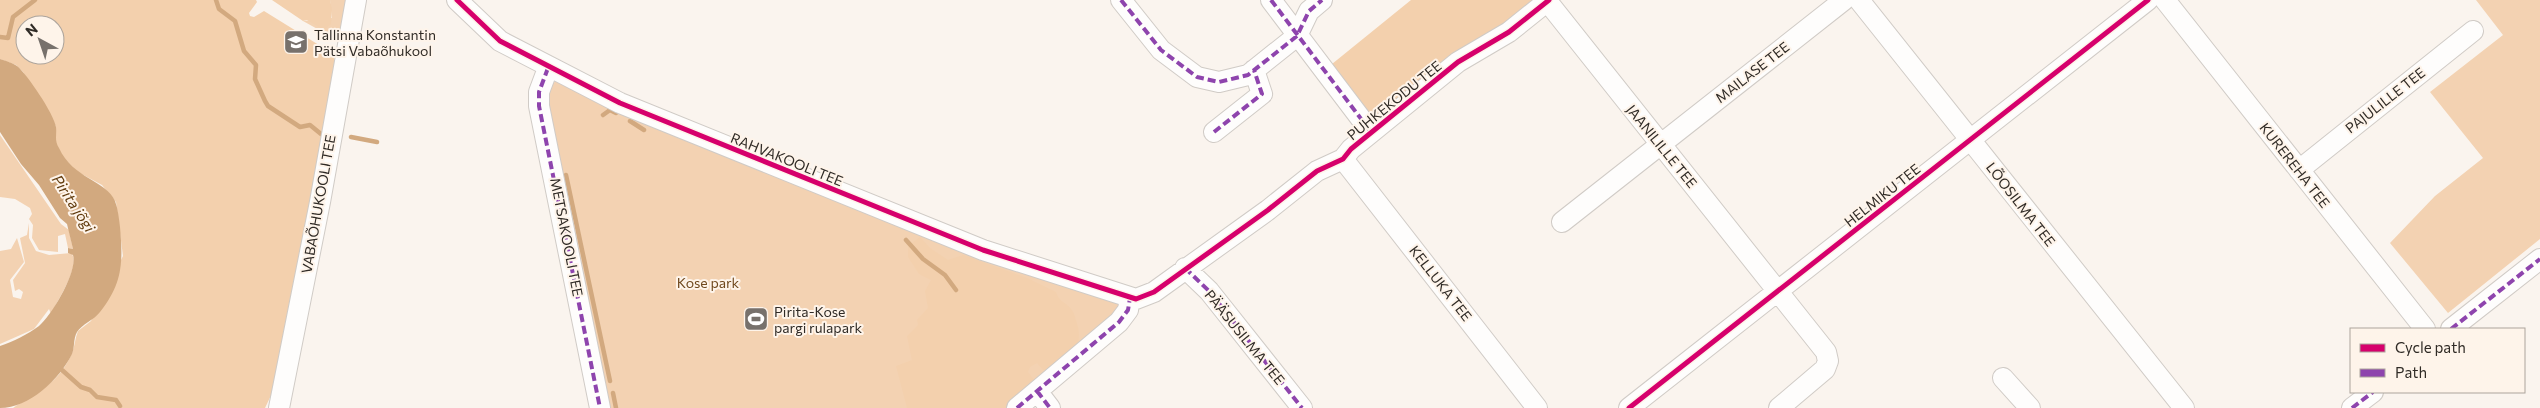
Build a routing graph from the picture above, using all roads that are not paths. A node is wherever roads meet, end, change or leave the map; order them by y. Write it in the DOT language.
graph roads {
  1 [pos="356,0"];
  2 [pos="457,0"];
  3 [pos="472,0"];
  4 [pos="1121,0"];
  5 [pos="1271,0"];
  6 [pos="1322,0"];
  7 [pos="1844,0"];
  8 [pos="1859,0"];
  9 [pos="2148,0"];
  10 [pos="2165,0"];
  11 [pos="1548,1"];
  12 [pos="2473,31"];
  13 [pos="1297,36"];
  14 [pos="525,55"];
  15 [pos="548,68"];
  16 [pos="1254,70"];
  17 [pos="1214,132"];
  18 [pos="1371,132"];
  19 [pos="1970,140"];
  20 [pos="1661,144"];
  21 [pos="1343,159"];
  22 [pos="2299,170"];
  23 [pos="1562,222"];
  24 [pos="2540,259"];
  25 [pos="1185,268"];
  26 [pos="1777,291"];
  27 [pos="1130,298"];
  28 [pos="2424,328"];
  29 [pos="2452,328"];
  30 [pos="2003,378"];
  31 [pos="1036,391"];
  32 [pos="2371,393"];
  33 [pos="279,408"];
  34 [pos="600,408"];
  35 [pos="1016,408"];
  36 [pos="1050,408"];
  37 [pos="1302,408"];
  38 [pos="1537,408"];
  39 [pos="1629,408"];
  40 [pos="1779,408"];
  41 [pos="2030,408"];
  42 [pos="2184,408"];
  43 [pos="2352,408"];
  1 -- 33 [label="street, VABAÕHUKOOLI TEE"];
  2 -- 14 [label="street, RAHVAKOOLI TEE"];
  3 -- 14 [label="street, RAHVAKOOLI TEE"];
  4 -- 16 [label="street"];
  5 -- 13 [label="street"];
  6 -- 13 [label="street"];
  7 -- 20 [label="street, MAILASE TEE"];
  8 -- 19 [label="street, LÕOSILMA TEE"];
  9 -- 19 [label="street, HELMIKU TEE"];
  10 -- 22 [label="street, KUREREHA TEE"];
  11 -- 18 [label="street, PUHKEKODU TEE"];
  11 -- 20 [label="street, JAANILILLE TEE"];
  12 -- 22 [label="street, PAJULILLE TEE"];
  13 -- 16 [label="street"];
  13 -- 18 [label="street"];
  14 -- 15 [label="street, RAHVAKOOLI TEE"];
  15 -- 27 [label="street, RAHVAKOOLI TEE"];
  15 -- 34 [label="street, METSAKOOLI TEE"];
  16 -- 17 [label="street"];
  18 -- 21 [label="street, PUHKEKODU TEE"];
  19 -- 26 [label="street, HELMIKU TEE"];
  19 -- 42 [label="street, LÕOSILMA TEE"];
  20 -- 23 [label="street, MAILASE TEE"];
  20 -- 26 [label="street, JAANILILLE TEE"];
  21 -- 25 [label="street, PUHKEKODU TEE"];
  21 -- 38 [label="street, KELLUKA TEE"];
  22 -- 28 [label="street, KUREREHA TEE"];
  24 -- 29 [label="street"];
  25 -- 27 [label="street, PUHKEKODU TEE"];
  25 -- 37 [label="street, PÄÄSUSILMA TEE"];
  26 -- 39 [label="street, HELMIKU TEE"];
  26 -- 40 [label="street, JAANILILLE TEE"];
  27 -- 31 [label="street"];
  30 -- 41 [label="street"];
  31 -- 35 [label="street"];
  31 -- 36 [label="street"];
  32 -- 43 [label="street"];
}
